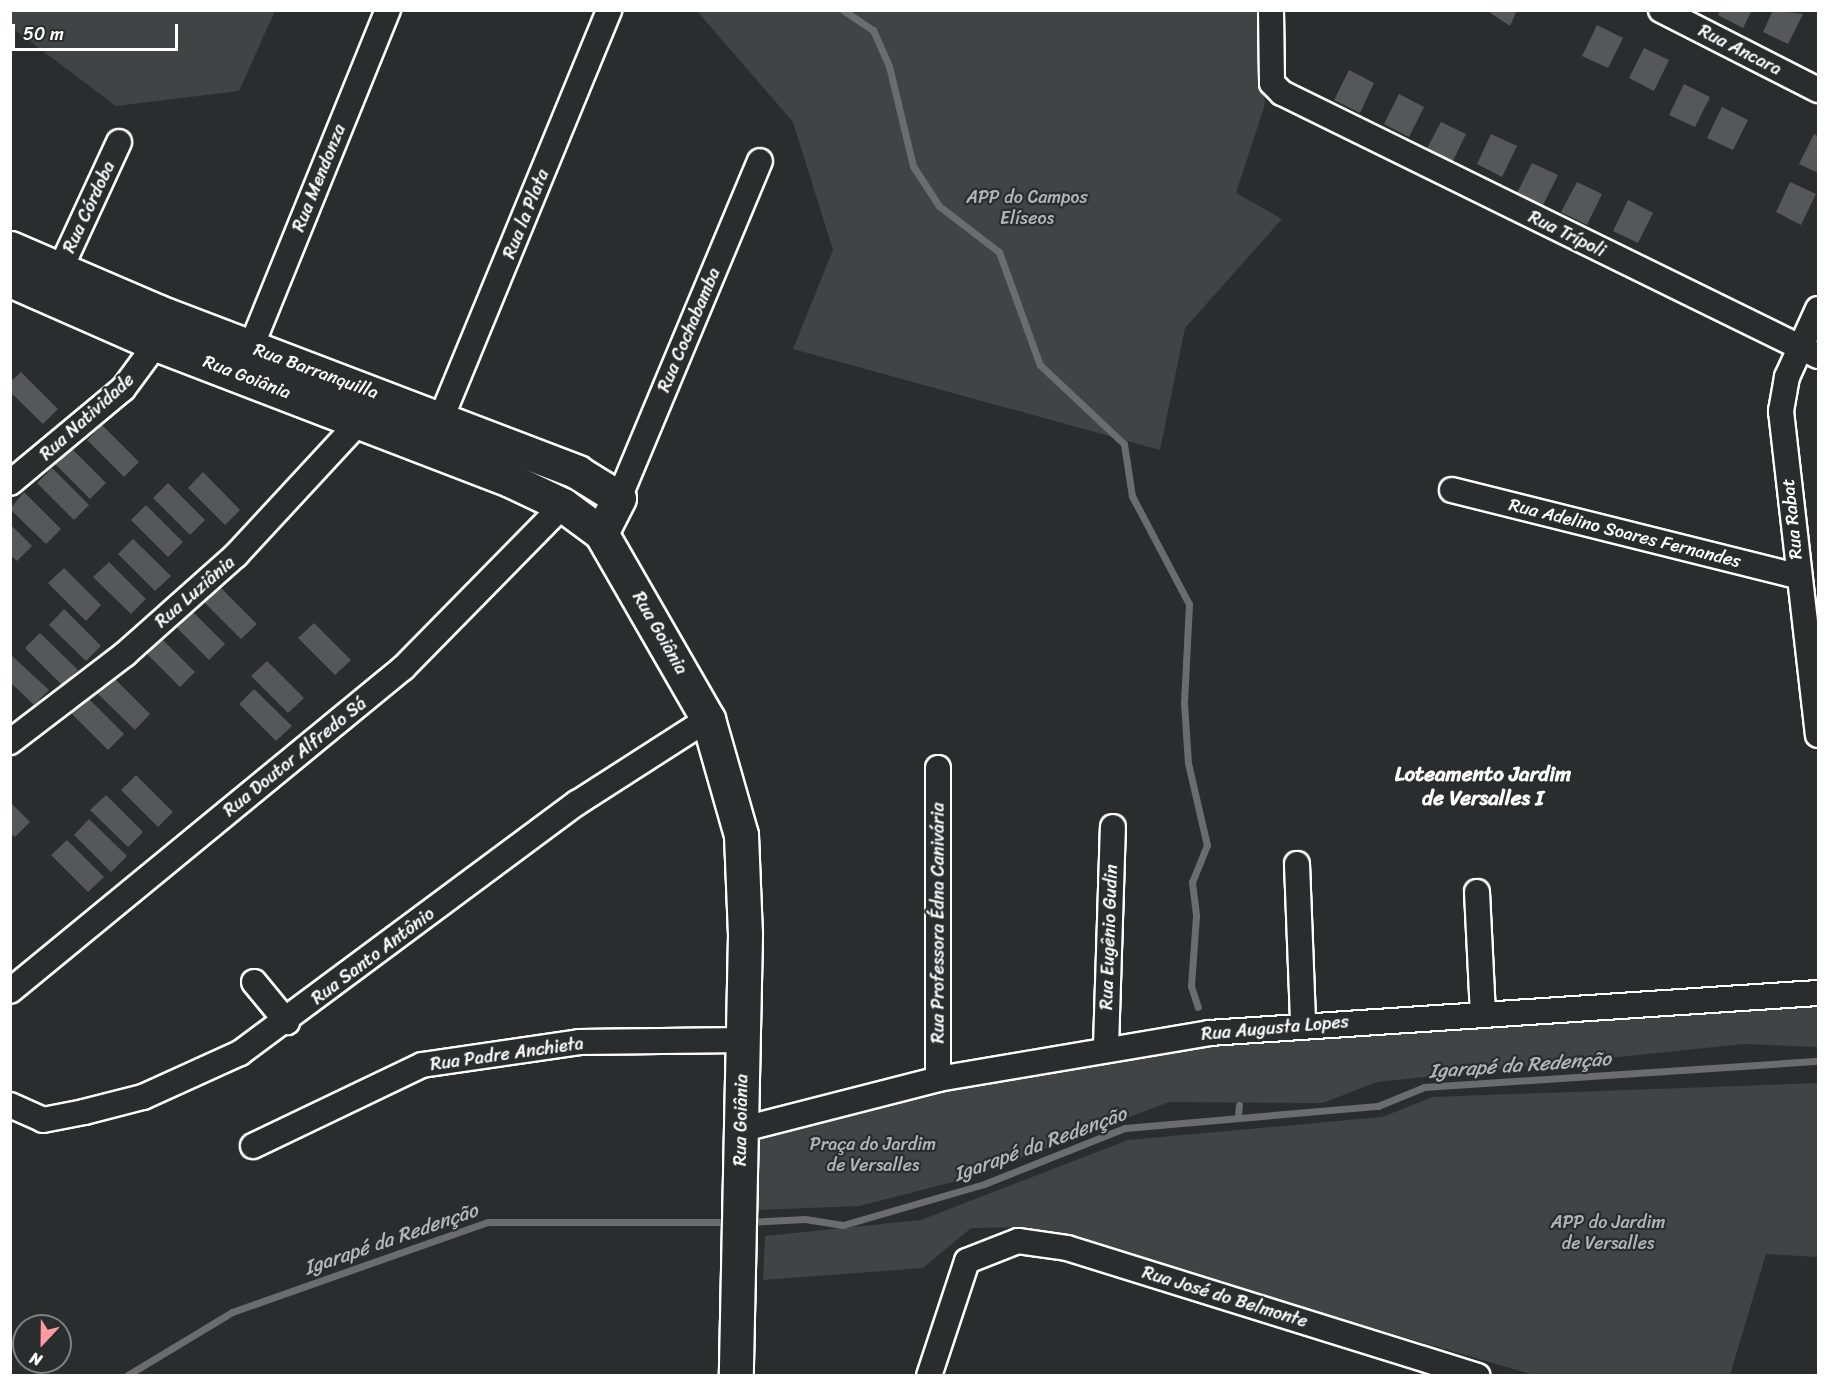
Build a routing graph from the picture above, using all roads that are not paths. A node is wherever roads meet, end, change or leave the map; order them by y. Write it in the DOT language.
graph roads {
  1 [pos="388,10"];
  2 [pos="609,10"];
  3 [pos="1271,10"];
  4 [pos="1661,10"];
  5 [pos="1818,90"];
  6 [pos="118,142"];
  7 [pos="760,161"];
  8 [pos="10,248"];
  9 [pos="59,272"];
  10 [pos="10,280"];
  11 [pos="1818,309"];
  12 [pos="156,344"];
  13 [pos="251,347"];
  14 [pos="1809,352"];
  15 [pos="442,416"];
  16 [pos="360,421"];
  17 [pos="10,483"];
  18 [pos="1452,490"];
  19 [pos="619,498"];
  20 [pos="563,505"];
  21 [pos="601,533"];
  22 [pos="1798,576"];
  23 [pos="708,719"];
  24 [pos="1818,735"];
  25 [pos="10,742"];
  26 [pos="938,768"];
  27 [pos="1113,827"];
  28 [pos="1297,864"];
  29 [pos="1477,892"];
  30 [pos="254,982"];
  31 [pos="10,991"];
  32 [pos="1818,993"];
  33 [pos="1483,1013"];
  34 [pos="286,1022"];
  35 [pos="1303,1023"];
  36 [pos="743,1040"];
  37 [pos="1106,1047"];
  38 [pos="938,1079"];
  39 [pos="10,1104"];
  40 [pos="740,1130"];
  41 [pos="253,1146"];
  42 [pos="1453,1372"];
  43 [pos="736,1376"];
  44 [pos="929,1376"];
  45 [pos="1478,1376"];
  1 -- 13 [label="street, Rua Mendonza"];
  2 -- 15 [label="street, Rua la Plata"];
  3 -- 14 [label="street, Rua Trípoli"];
  4 -- 5 [label="street, Rua Ancara"];
  6 -- 9 [label="street, Rua Córdoba"];
  7 -- 19 [label="street, Rua Cochabamba"];
  8 -- 9 [label="street, Rua Barranquilla"];
  9 -- 13 [label="street, Rua Barranquilla"];
  10 -- 12 [label="street, Rua Goiânia"];
  11 -- 14 [label="street, Rua Rabat"];
  12 -- 16 [label="street, Rua Goiânia"];
  12 -- 17 [label="street, Rua Natividade"];
  13 -- 15 [label="street, Rua Barranquilla"];
  14 -- 22 [label="street, Rua Rabat"];
  15 -- 19 [label="street, Rua Barranquilla"];
  16 -- 20 [label="street, Rua Goiânia"];
  16 -- 25 [label="street, Rua Luziânia"];
  18 -- 22 [label="street, Rua Adelino Soares Fernandes"];
  19 -- 21 [label="street"];
  20 -- 21 [label="street, Rua Goiânia"];
  20 -- 31 [label="street, Rua Doutor Alfredo Sá"];
  21 -- 23 [label="street, Rua Goiânia"];
  22 -- 24 [label="street, Rua Rabat"];
  23 -- 34 [label="street, Rua Santo Antônio"];
  23 -- 36 [label="street, Rua Goiânia"];
  26 -- 38 [label="street, Rua Professora Édna Canivária"];
  27 -- 37 [label="street, Rua Eugênio Gudin"];
  28 -- 35 [label="street"];
  29 -- 33 [label="street"];
  30 -- 34 [label="street"];
  32 -- 33 [label="street, Rua Augusta Lopes"];
  33 -- 35 [label="street, Rua Augusta Lopes"];
  34 -- 39 [label="street, Rua Santo Antônio"];
  35 -- 37 [label="street, Rua Augusta Lopes"];
  36 -- 40 [label="street, Rua Goiânia"];
  36 -- 41 [label="street, Rua Padre Anchieta"];
  37 -- 38 [label="street, Rua Augusta Lopes"];
  38 -- 40 [label="street, Rua Augusta Lopes"];
  40 -- 43 [label="street, Rua Goiânia"];
  42 -- 44 [label="street, Rua José do Belmonte"];
  42 -- 45 [label="street, Rua José do Belmonte"];
}
